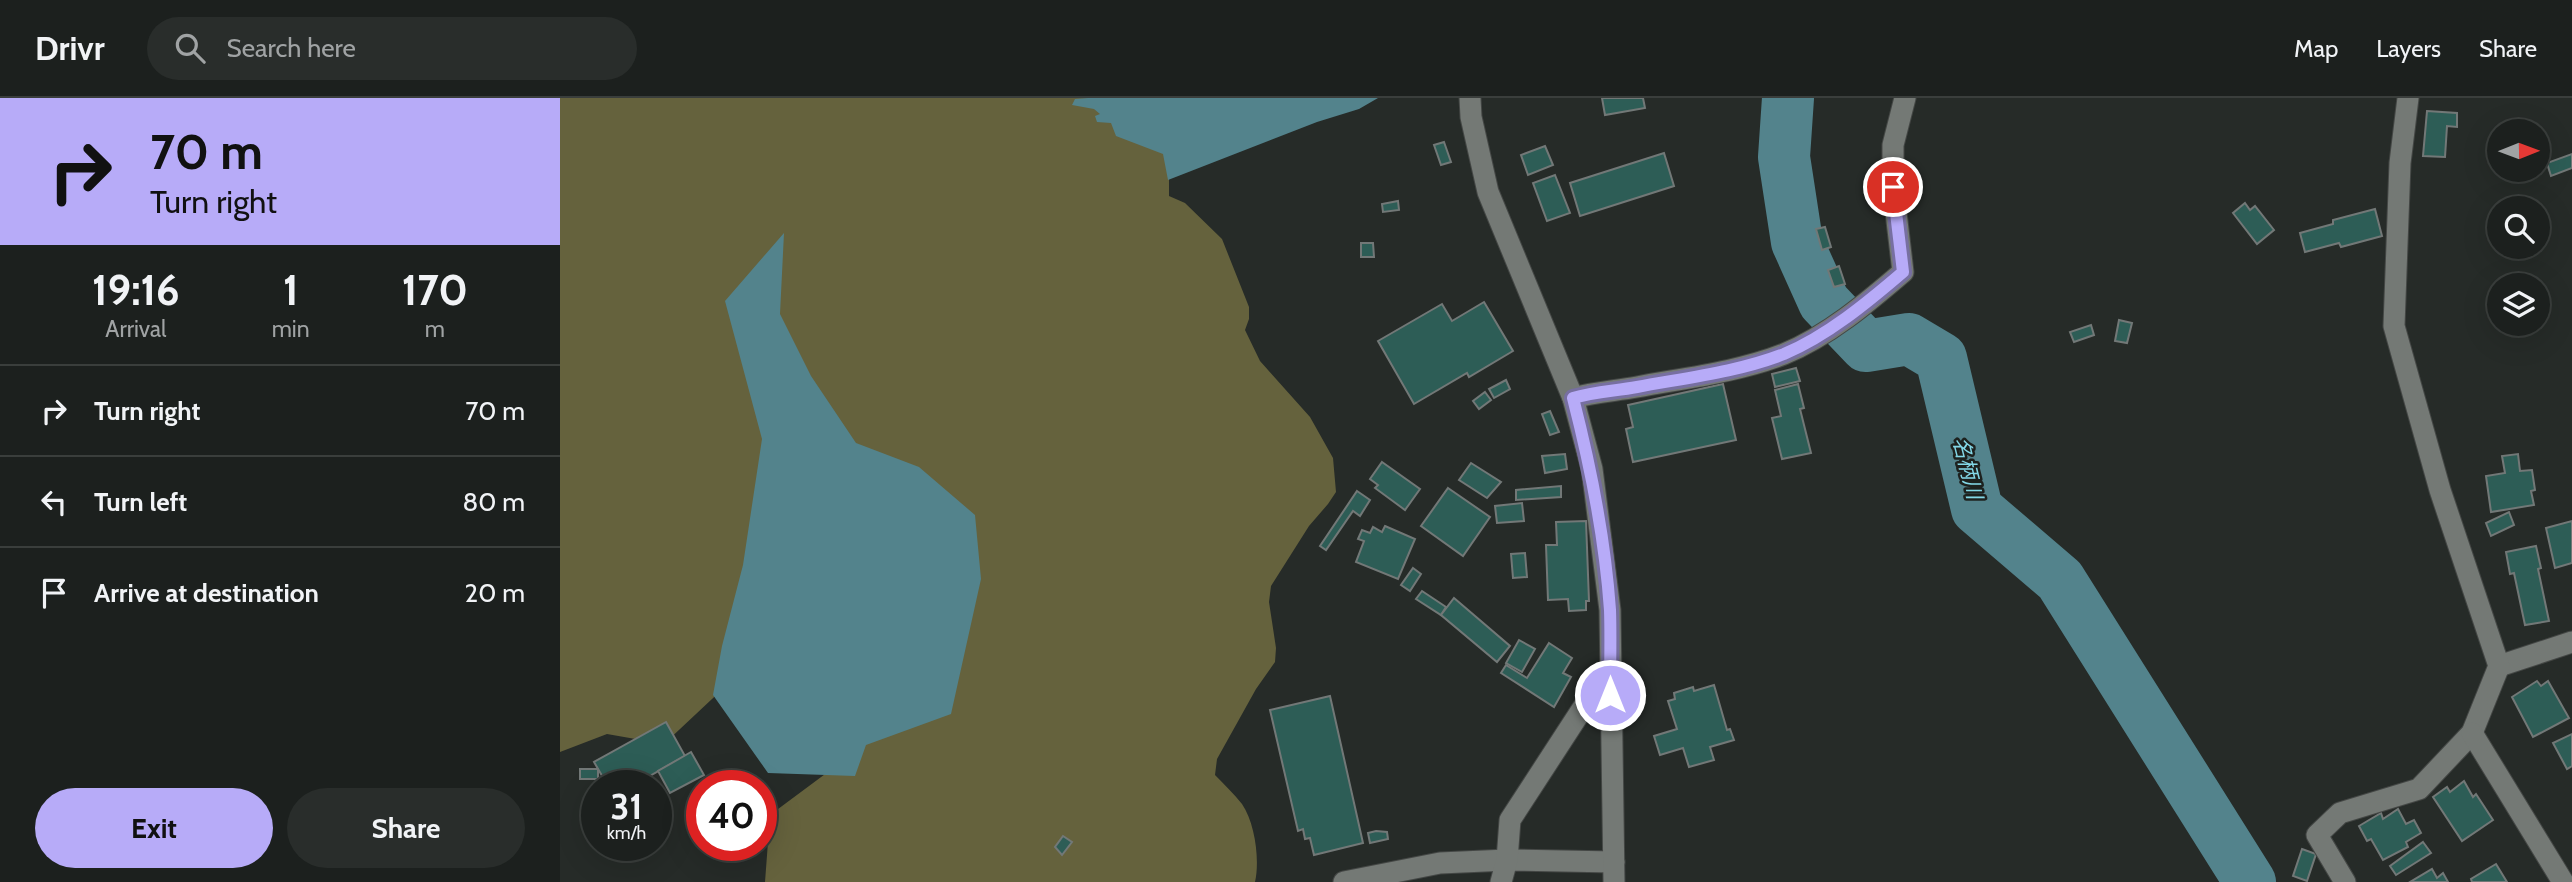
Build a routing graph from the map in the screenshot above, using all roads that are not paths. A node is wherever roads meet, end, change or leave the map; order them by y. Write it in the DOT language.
graph roads {
  1 [pos="1470,98"];
  2 [pos="1905,98"];
  3 [pos="2408,98"];
  4 [pos="1573,398"];
  5 [pos="2572,642"];
  6 [pos="2499,666"];
  7 [pos="1610,695"];
  8 [pos="2472,733"];
  9 [pos="1507,860"];
  10 [pos="1614,872"];
  11 [pos="1344,882"];
  12 [pos="1501,882"];
  13 [pos="2345,882"];
  14 [pos="2563,882"];
  1 -- 4 [label="street"];
  2 -- 4 [label="street"];
  3 -- 6 [label="street"];
  4 -- 7 [label="street"];
  5 -- 6 [label="street"];
  6 -- 8 [label="street"];
  7 -- 9 [label="street"];
  7 -- 10 [label="street"];
  8 -- 13 [label="street"];
  8 -- 14 [label="street"];
  9 -- 10 [label="street"];
  9 -- 11 [label="street"];
  9 -- 12 [label="street"];
}
